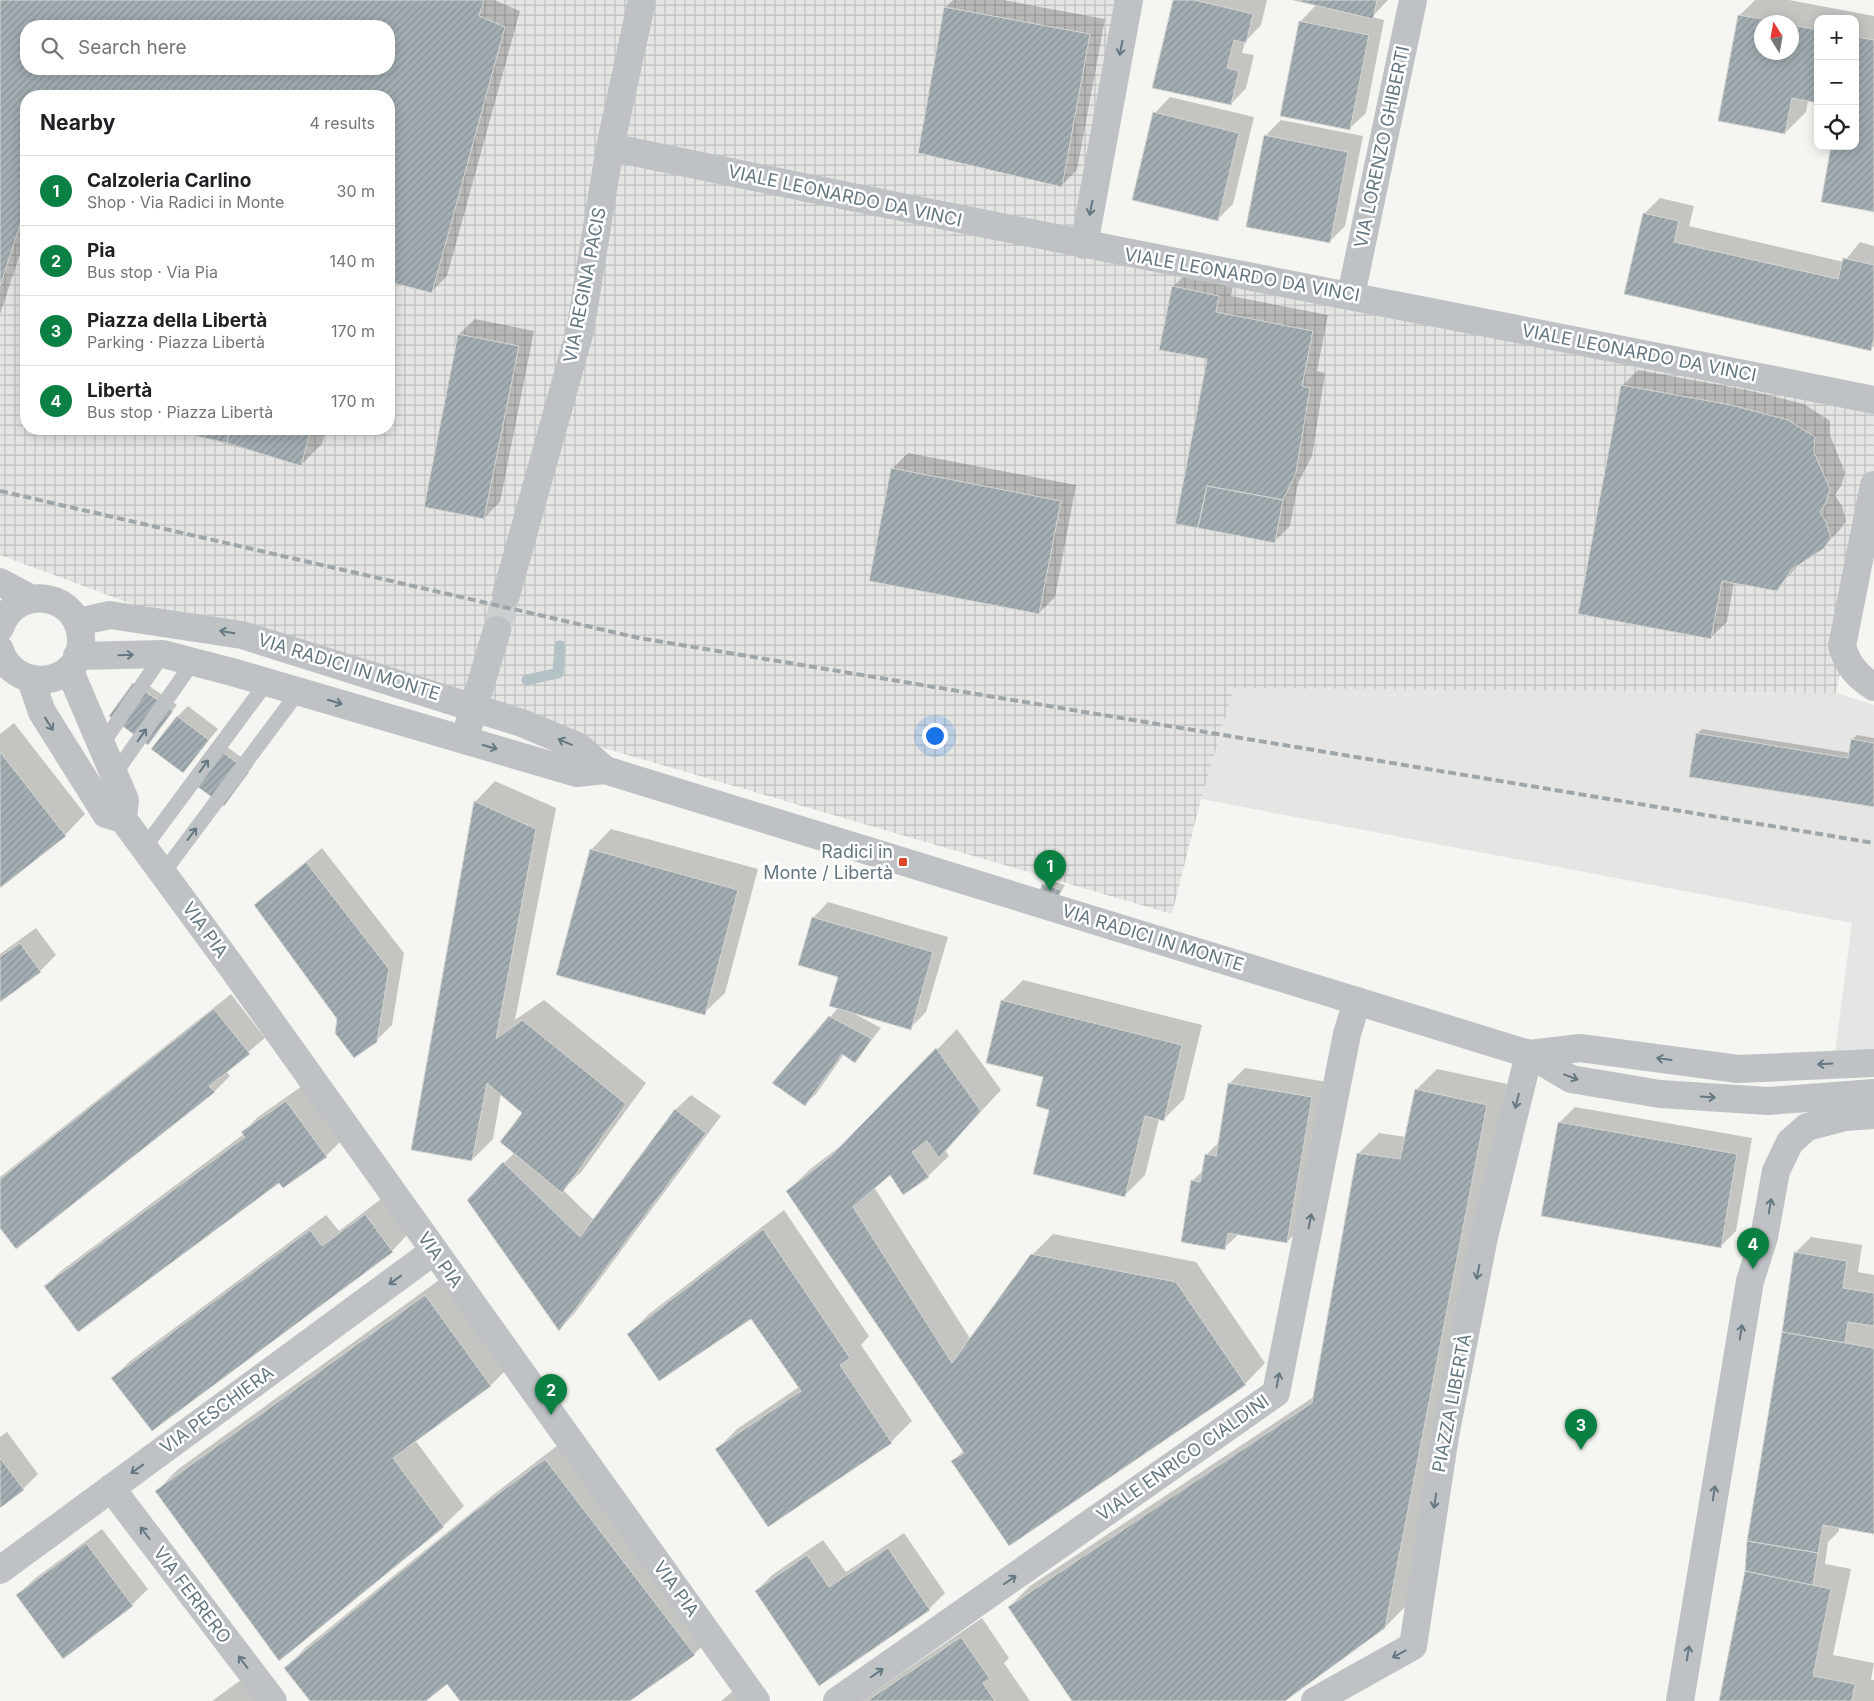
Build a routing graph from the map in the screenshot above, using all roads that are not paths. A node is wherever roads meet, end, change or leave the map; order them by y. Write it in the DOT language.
graph roads {
  1 [pos="642,0"];
  2 [pos="1130,0"];
  3 [pos="1413,0"];
  4 [pos="610,147"];
  5 [pos="1084,246"];
  6 [pos="1351,295"];
  7 [pos="1874,400"];
  8 [pos="1874,485"];
  9 [pos="0,582"];
  10 [pos="506,595"];
  11 [pos="32,599"];
  12 [pos="78,622"];
  13 [pos="0,628"];
  14 [pos="497,630"];
  15 [pos="0,650"];
  16 [pos="163,654"];
  17 [pos="193,662"];
  18 [pos="73,663"];
  19 [pos="31,680"];
  20 [pos="267,682"];
  21 [pos="1874,687"];
  22 [pos="299,691"];
  23 [pos="474,706"];
  24 [pos="463,740"];
  25 [pos="101,746"];
  26 [pos="605,770"];
  27 [pos="114,775"];
  28 [pos="124,820"];
  29 [pos="144,848"];
  30 [pos="163,873"];
  31 [pos="1357,1001"];
  32 [pos="1529,1054"];
  33 [pos="1874,1063"];
  34 [pos="1874,1093"];
  35 [pos="1874,1115"];
  36 [pos="434,1251"];
  37 [pos="111,1488"];
  38 [pos="0,1570"];
  39 [pos="273,1701"];
  40 [pos="756,1701"];
  41 [pos="837,1701"];
  42 [pos="1315,1701"];
  43 [pos="1680,1701"];
  1 -- 4 [label="street, VIA REGINA PACIS"];
  2 -- 5 [label="street, one-way"];
  3 -- 6 [label="street, VIA LORENZO GHIBERTI"];
  4 -- 5 [label="street, VIALE LEONARDO DA VINCI"];
  4 -- 10 [label="street, VIA REGINA PACIS"];
  5 -- 6 [label="street, VIALE LEONARDO DA VINCI"];
  6 -- 7 [label="street, VIALE LEONARDO DA VINCI"];
  8 -- 21 [label="street"];
  9 -- 11 [label="street"];
  11 -- 12 [label="street"];
  11 -- 13 [label="street"];
  12 -- 18 [label="street"];
  23 -- 12 [label="street, VIA RADICI IN MONTE, one-way"];
  14 -- 23 [label="street"];
  15 -- 19 [label="street"];
  16 -- 17 [label="street, VIA RADICI IN MONTE"];
  18 -- 16 [label="street, VIA RADICI IN MONTE, one-way"];
  16 -- 25 [label="lane"];
  17 -- 20 [label="street, VIA RADICI IN MONTE"];
  27 -- 17 [label="lane, one-way"];
  18 -- 19 [label="street, VIA RADICI IN MONTE"];
  18 -- 25 [label="street"];
  19 -- 28 [label="street, VIA PIA, one-way"];
  20 -- 22 [label="street, VIA RADICI IN MONTE"];
  29 -- 20 [label="lane, one-way"];
  22 -- 24 [label="street, VIA RADICI IN MONTE, one-way"];
  30 -- 22 [label="lane, one-way"];
  23 -- 24 [label="street"];
  26 -- 23 [label="street, VIA RADICI IN MONTE, one-way"];
  24 -- 26 [label="street, VIA RADICI IN MONTE, one-way"];
  25 -- 27 [label="street"];
  26 -- 31 [label="street, VIA RADICI IN MONTE"];
  27 -- 28 [label="street"];
  28 -- 29 [label="street, VIA PIA"];
  29 -- 30 [label="street, VIA PIA"];
  30 -- 36 [label="street, VIA PIA"];
  31 -- 32 [label="street, VIA RADICI IN MONTE"];
  41 -- 31 [label="street, VIALE ENRICO CIALDINI, one-way"];
  33 -- 32 [label="street, VIA RADICI IN MONTE, one-way"];
  32 -- 34 [label="street, VIA RADICI IN MONTE, one-way"];
  32 -- 42 [label="street, PIAZZA LIBERTÀ, one-way"];
  43 -- 35 [label="street, one-way"];
  36 -- 37 [label="street, VIA PESCHIERA, one-way"];
  36 -- 40 [label="street, VIA PIA"];
  37 -- 38 [label="street, VIA PESCHIERA"];
  39 -- 37 [label="street, VIA FERRERO, one-way"];
}
